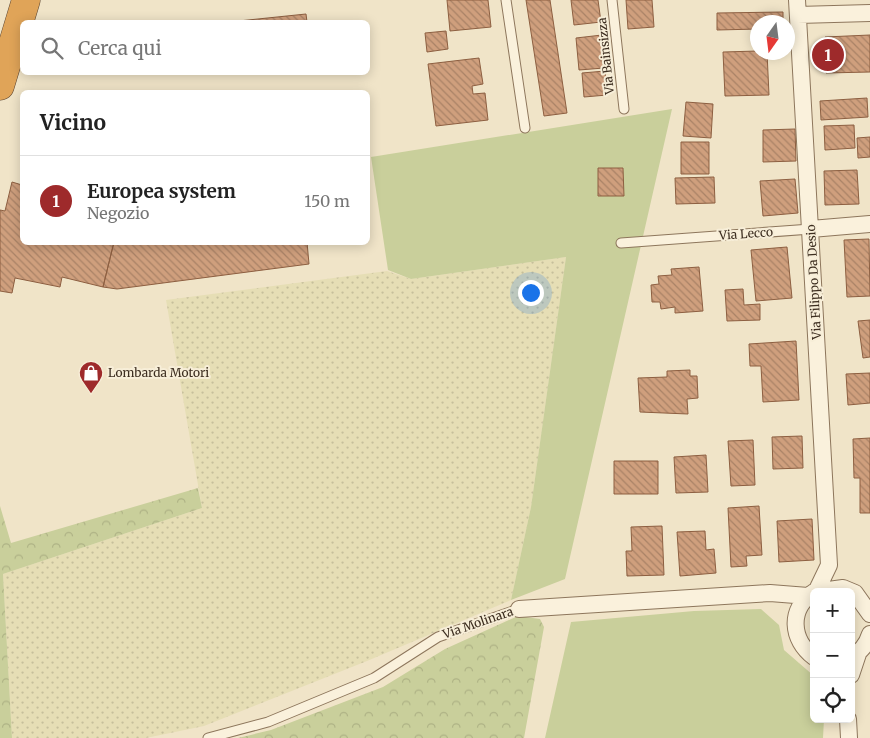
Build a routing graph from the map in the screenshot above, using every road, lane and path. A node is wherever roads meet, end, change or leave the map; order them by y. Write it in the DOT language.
graph roads {
  1 [pos="26,0"];
  2 [pos="506,0"];
  3 [pos="612,0"];
  4 [pos="798,8"];
  5 [pos="870,13"];
  6 [pos="0,86"];
  7 [pos="624,108"];
  8 [pos="525,128"];
  9 [pos="870,224"];
  10 [pos="811,229"];
  11 [pos="621,243"];
  12 [pos="829,565"];
  13 [pos="815,588"];
  14 [pos="856,590"];
  15 [pos="810,592"];
  16 [pos="770,593"];
  17 [pos="810,595"];
  18 [pos="519,609"];
  19 [pos="870,614"];
  20 [pos="796,616"];
  21 [pos="870,634"];
  22 [pos="810,654"];
  23 [pos="855,655"];
  24 [pos="848,723"];
  25 [pos="208,738"];
  26 [pos="849,738"];
  1 -- 6 [label="highway"];
  2 -- 8 [label="lane"];
  3 -- 7 [label="lane, Via Bainsizza"];
  4 -- 5 [label="street"];
  4 -- 10 [label="street, Via Filippo Da Desio"];
  9 -- 10 [label="street, Via Lecco"];
  10 -- 11 [label="lane, Via Lecco"];
  10 -- 12 [label="street, Via Filippo Da Desio"];
  12 -- 13 [label="street, Via Filippo Da Desio"];
  12 -- 14 [label="street, Via Filippo Da Desio"];
  14 -- 19 [label="street, Via Filippo Da Desio"];
  15 -- 16 [label="street, Via Molinara"];
  16 -- 18 [label="street, Via Molinara"];
  16 -- 20 [label="street"];
  17 -- 20 [label="street, Via Filippo Da Desio"];
  18 -- 25 [label="lane, Via Molinara"];
  20 -- 22 [label="street"];
  21 -- 23 [label="street"];
  24 -- 26 [label="street"];
}
